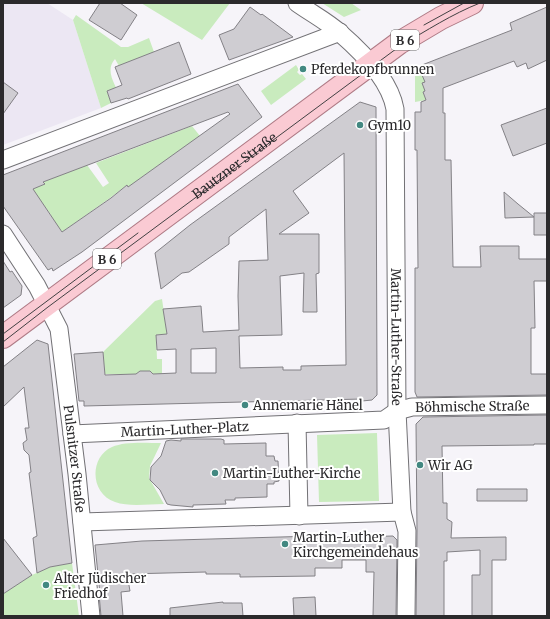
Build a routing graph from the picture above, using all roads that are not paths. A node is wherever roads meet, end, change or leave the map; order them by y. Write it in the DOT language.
graph roads {
  1 [pos="297,3"];
  2 [pos="472,3"];
  3 [pos="340,32"];
  4 [pos="371,64"];
  5 [pos="3,160"];
  6 [pos="3,234"];
  7 [pos="47,304"];
  8 [pos="3,337"];
  9 [pos="547,405"];
  10 [pos="397,410"];
  11 [pos="298,423"];
  12 [pos="72,434"];
  13 [pos="402,512"];
  14 [pos="299,516"];
  15 [pos="82,522"];
  16 [pos="90,616"];
  17 [pos="406,616"];
  1 -- 3 [label="street, Martin-Luther-Straße"];
  2 -- 4 [label="main road, Bautzner Straße / B 6"];
  3 -- 4 [label="street, Martin-Luther-Straße"];
  3 -- 5 [label="street"];
  4 -- 7 [label="main road, Bautzner Straße / B 6"];
  4 -- 10 [label="street, Martin-Luther-Straße"];
  6 -- 7 [label="street, Pulsnitzer Straße"];
  7 -- 8 [label="main road, Bautzner Straße / B 6"];
  7 -- 12 [label="street, Pulsnitzer Straße"];
  9 -- 10 [label="street, Böhmische Straße"];
  10 -- 11 [label="street, Martin-Luther-Platz"];
  10 -- 13 [label="street, Martin-Luther-Straße"];
  11 -- 12 [label="street, Martin-Luther-Platz"];
  11 -- 14 [label="street"];
  12 -- 15 [label="street, Pulsnitzer Straße"];
  13 -- 14 [label="street"];
  13 -- 17 [label="street, Martin-Luther-Straße"];
  14 -- 15 [label="street"];
  15 -- 16 [label="street, Pulsnitzer Straße"];
}
